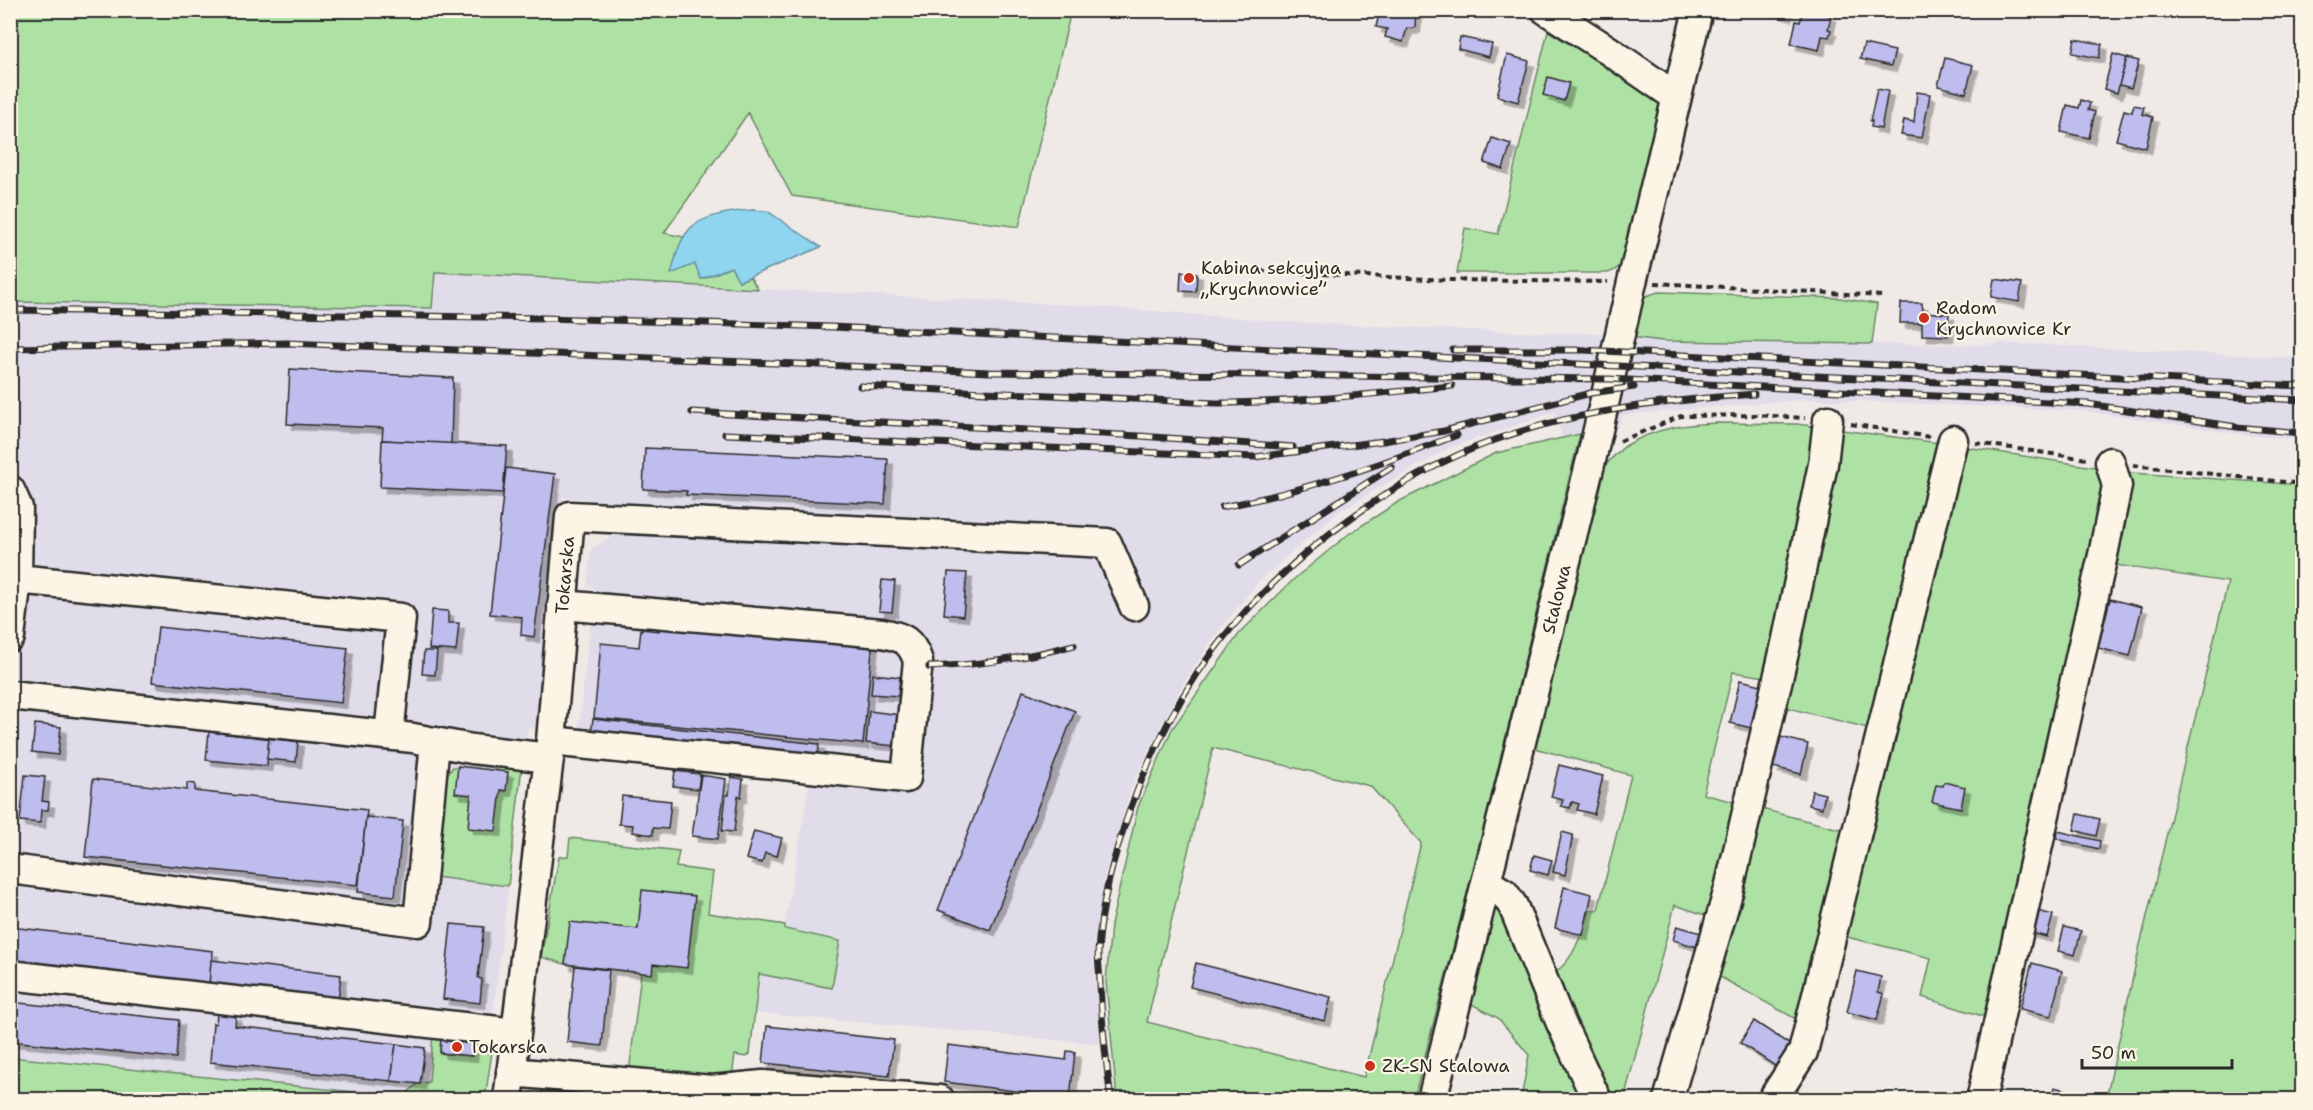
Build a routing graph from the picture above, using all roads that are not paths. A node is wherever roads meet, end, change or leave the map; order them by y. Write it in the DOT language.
graph roads {
  1 [pos="1546,10"];
  2 [pos="1698,10"];
  3 [pos="1677,97"];
  4 [pos="1828,420"];
  5 [pos="1953,440"];
  6 [pos="2110,462"];
  7 [pos="10,490"];
  8 [pos="14,578"];
  9 [pos="562,605"];
  10 [pos="1134,606"];
  11 [pos="10,637"];
  12 [pos="10,695"];
  13 [pos="388,735"];
  14 [pos="435,742"];
  15 [pos="550,749"];
  16 [pos="10,869"];
  17 [pos="1487,883"];
  18 [pos="10,975"];
  19 [pos="516,1033"];
  20 [pos="511,1072"];
  21 [pos="907,1098"];
  22 [pos="508,1100"];
  23 [pos="940,1100"];
  24 [pos="1432,1100"];
  25 [pos="1597,1100"];
  26 [pos="1668,1100"];
  27 [pos="1772,1100"];
  28 [pos="1980,1100"];
  1 -- 3 [label="street"];
  2 -- 3 [label="street, Stalowa"];
  3 -- 17 [label="street, Stalowa"];
  4 -- 26 [label="street"];
  5 -- 27 [label="street"];
  6 -- 28 [label="street"];
  7 -- 8 [label="street"];
  8 -- 11 [label="street"];
  8 -- 13 [label="street"];
  9 -- 10 [label="street, Tokarska"];
  9 -- 15 [label="street, Tokarska"];
  9 -- 15 [label="street"];
  12 -- 13 [label="street"];
  13 -- 14 [label="street"];
  14 -- 15 [label="street"];
  14 -- 16 [label="street"];
  15 -- 19 [label="street, Tokarska"];
  17 -- 24 [label="street, Stalowa"];
  17 -- 25 [label="street"];
  18 -- 19 [label="street"];
  19 -- 20 [label="street, Tokarska"];
  20 -- 21 [label="street"];
  20 -- 22 [label="street, Tokarska"];
  21 -- 23 [label="street"];
}
